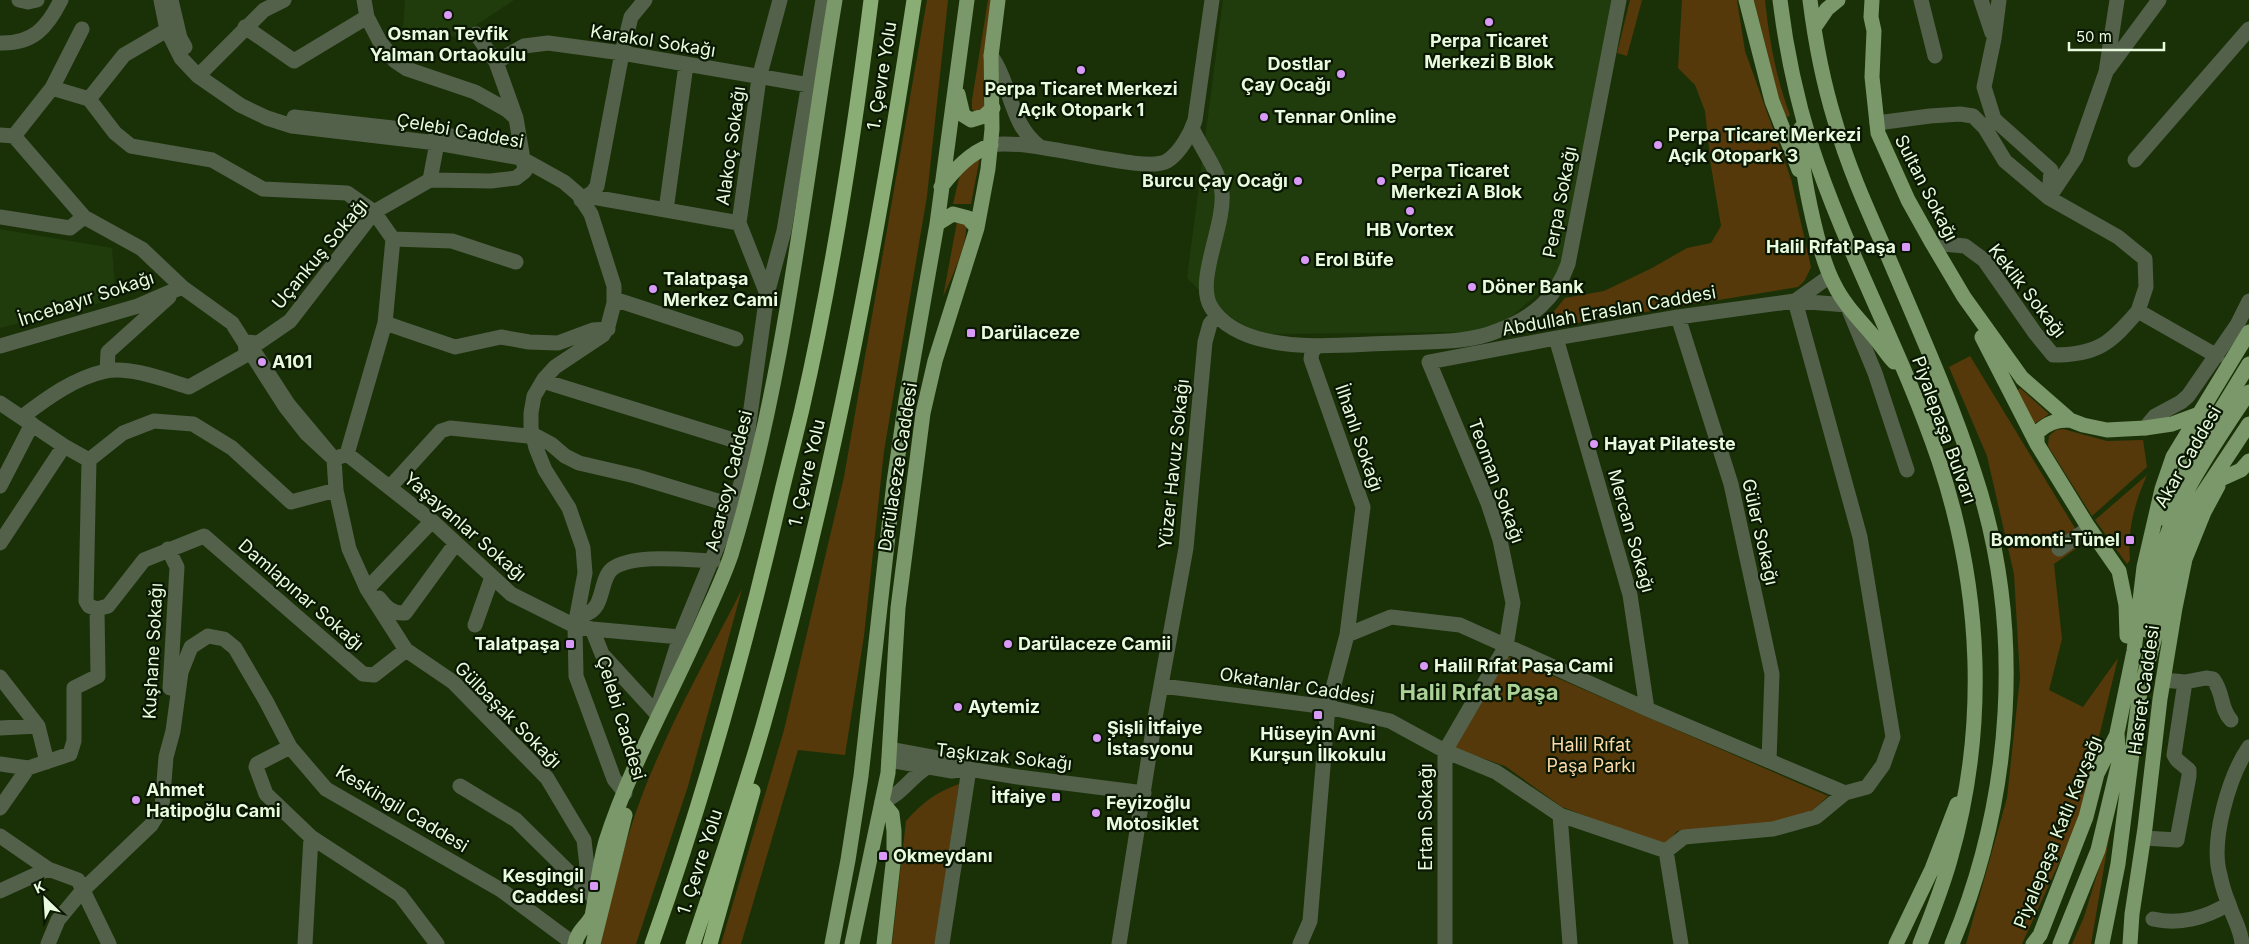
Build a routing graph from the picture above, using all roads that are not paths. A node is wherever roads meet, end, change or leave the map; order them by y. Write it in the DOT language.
graph roads {
  1 [pos="20,0"];
  2 [pos="37,0"];
  3 [pos="54,0"];
  4 [pos="61,0"];
  5 [pos="161,0"];
  6 [pos="171,0"];
  7 [pos="284,0"];
  8 [pos="364,0"];
  9 [pos="645,0"];
  10 [pos="780,0"];
  11 [pos="823,0"];
  12 [pos="835,0"];
  13 [pos="844,0"];
  14 [pos="871,0"];
  15 [pos="914,0"];
  16 [pos="967,0"];
  17 [pos="998,0"];
  18 [pos="1212,0"];
  19 [pos="1619,0"];
  20 [pos="1746,0"];
  21 [pos="1780,0"];
  22 [pos="1810,0"];
  23 [pos="1838,0"];
  24 [pos="1860,0"];
  25 [pos="1872,0"];
  26 [pos="1882,0"];
  27 [pos="1921,0"];
  28 [pos="1982,0"];
  29 [pos="1999,0"];
  30 [pos="2117,0"];
  31 [pos="2159,0"];
  32 [pos="263,5"];
  33 [pos="367,17"];
  34 [pos="1872,24"];
  35 [pos="245,27"];
  36 [pos="1814,28"];
  37 [pos="82,29"];
  38 [pos="2249,29"];
  39 [pos="167,30"];
  40 [pos="476,34"];
  41 [pos="0,36"];
  42 [pos="1994,39"];
  43 [pos="0,43"];
  44 [pos="622,53"];
  45 [pos="991,56"];
  46 [pos="1935,56"];
  47 [pos="496,62"];
  48 [pos="686,65"];
  49 [pos="2106,72"];
  50 [pos="201,73"];
  51 [pos="759,78"];
  52 [pos="956,78"];
  53 [pos="809,86"];
  54 [pos="52,88"];
  55 [pos="89,99"];
  56 [pos="993,108"];
  57 [pos="1803,114"];
  58 [pos="516,118"];
  59 [pos="1877,123"];
  60 [pos="1192,128"];
  61 [pos="7,136"];
  62 [pos="438,143"];
  63 [pos="991,146"];
  64 [pos="1040,147"];
  65 [pos="522,154"];
  66 [pos="2135,160"];
  67 [pos="430,180"];
  68 [pos="1807,185"];
  69 [pos="940,189"];
  70 [pos="584,198"];
  71 [pos="2049,198"];
  72 [pos="666,210"];
  73 [pos="374,212"];
  74 [pos="0,217"];
  75 [pos="84,217"];
  76 [pos="739,223"];
  77 [pos="937,224"];
  78 [pos="977,228"];
  79 [pos="393,239"];
  80 [pos="1932,243"];
  81 [pos="516,262"];
  82 [pos="1830,276"];
  83 [pos="182,286"];
  84 [pos="766,294"];
  85 [pos="1964,297"];
  86 [pos="617,300"];
  87 [pos="2249,301"];
  88 [pos="1795,302"];
  89 [pos="1847,305"];
  90 [pos="2138,311"];
  91 [pos="1217,315"];
  92 [pos="1678,317"];
  93 [pos="385,323"];
  94 [pos="610,329"];
  95 [pos="2249,332"];
  96 [pos="1556,338"];
  97 [pos="736,340"];
  98 [pos="245,342"];
  99 [pos="0,346"];
  100 [pos="1317,346"];
  101 [pos="2217,356"];
  102 [pos="1430,362"];
  103 [pos="2249,364"];
  104 [pos="1903,369"];
  105 [pos="106,371"];
  106 [pos="546,382"];
  107 [pos="2249,392"];
  108 [pos="0,403"];
  109 [pos="2199,414"];
  110 [pos="2070,420"];
  111 [pos="27,421"];
  112 [pos="2249,424"];
  113 [pos="2145,428"];
  114 [pos="535,437"];
  115 [pos="746,444"];
  116 [pos="2038,444"];
  117 [pos="64,446"];
  118 [pos="2232,450"];
  119 [pos="340,457"];
  120 [pos="89,460"];
  121 [pos="2249,461"];
  122 [pos="1907,470"];
  123 [pos="2221,479"];
  124 [pos="0,486"];
  125 [pos="390,487"];
  126 [pos="336,490"];
  127 [pos="740,498"];
  128 [pos="432,521"];
  129 [pos="2089,528"];
  130 [pos="2,537"];
  131 [pos="2150,542"];
  132 [pos="456,544"];
  133 [pos="168,549"];
  134 [pos="2059,549"];
  135 [pos="713,561"];
  136 [pos="492,576"];
  137 [pos="368,588"];
  138 [pos="96,609"];
  139 [pos="584,624"];
  140 [pos="475,625"];
  141 [pos="1347,635"];
  142 [pos="680,638"];
  143 [pos="1506,646"];
  144 [pos="406,650"];
  145 [pos="2134,651"];
  146 [pos="0,677"];
  147 [pos="2163,680"];
  148 [pos="2185,682"];
  149 [pos="1162,686"];
  150 [pos="2140,691"];
  151 [pos="1328,707"];
  152 [pos="1647,710"];
  153 [pos="2230,720"];
  154 [pos="764,725"];
  155 [pos="38,726"];
  156 [pos="0,728"];
  157 [pos="2117,733"];
  158 [pos="290,747"];
  159 [pos="2249,747"];
  160 [pos="1445,751"];
  161 [pos="863,754"];
  162 [pos="890,754"];
  163 [pos="166,757"];
  164 [pos="1769,761"];
  165 [pos="47,762"];
  166 [pos="0,764"];
  167 [pos="28,768"];
  168 [pos="926,768"];
  169 [pos="969,768"];
  170 [pos="1969,777"];
  171 [pos="460,786"];
  172 [pos="1144,793"];
  173 [pos="1845,794"];
  174 [pos="628,795"];
  175 [pos="882,802"];
  176 [pos="0,808"];
  177 [pos="1560,815"];
  178 [pos="0,836"];
  179 [pos="310,837"];
  180 [pos="2144,838"];
  181 [pos="1666,851"];
  182 [pos="48,869"];
  183 [pos="0,891"];
  184 [pos="82,891"];
  185 [pos="592,897"];
  186 [pos="2228,904"];
  187 [pos="2132,914"];
  188 [pos="2153,918"];
  189 [pos="1304,940"];
  190 [pos="2037,941"];
  191 [pos="48,944"];
  192 [pos="109,944"];
  193 [pos="304,944"];
  194 [pos="437,944"];
  195 [pos="575,944"];
  196 [pos="592,944"];
  197 [pos="652,944"];
  198 [pos="693,944"];
  199 [pos="710,944"];
  200 [pos="832,944"];
  201 [pos="852,944"];
  202 [pos="884,944"];
  203 [pos="942,944"];
  204 [pos="1120,944"];
  205 [pos="1445,944"];
  206 [pos="1570,944"];
  207 [pos="1681,944"];
  208 [pos="1896,944"];
  209 [pos="1920,944"];
  210 [pos="1952,944"];
  211 [pos="2060,944"];
  212 [pos="2102,944"];
  213 [pos="2120,944"];
  214 [pos="2130,944"];
  215 [pos="2242,944"];
  1 -- 2 [label="street"];
  3 -- 41 [label="street"];
  4 -- 43 [label="street"];
  5 -- 39 [label="street, Çelebi Caddesi"];
  6 -- 50 [label="street, Çelebi Caddesi"];
  7 -- 32 [label="street"];
  8 -- 33 [label="street"];
  9 -- 44 [label="street"];
  10 -- 51 [label="street, Alakoç Sokağı"];
  11 -- 53 [label="street"];
  12 -- 127 [label="main road, Acarsoy Caddesi"];
  13 -- 174 [label="main road, Acarsoy Caddesi"];
  14 -- 197 [label="highway, 1. Çevre Yolu"];
  15 -- 154 [label="highway, 1. Çevre Yolu"];
  16 -- 52 [label="main road, Darülaceze Caddesi"];
  17 -- 45 [label="main road, Darülaceze Caddesi"];
  18 -- 60 [label="street"];
  19 -- 100 [label="street, Perpa Sokağı"];
  20 -- 68 [label="main road"];
  21 -- 57 [label="main road, Piyalepaşa Bulvarı"];
  22 -- 36 [label="main road, Piyalepaşa Bulvarı"];
  23 -- 36 [label="main road"];
  24 -- 34 [label="main road"];
  25 -- 34 [label="main road, Sultan Sokağı"];
  26 -- 34 [label="main road, Sultan Sokağı"];
  27 -- 46 [label="street"];
  28 -- 42 [label="street"];
  29 -- 42 [label="street"];
  30 -- 49 [label="street"];
  31 -- 49 [label="street"];
  32 -- 35 [label="street"];
  33 -- 35 [label="street"];
  33 -- 58 [label="street"];
  34 -- 59 [label="main road, Sultan Sokağı"];
  35 -- 50 [label="street"];
  36 -- 210 [label="main road, Piyalepaşa Bulvarı"];
  37 -- 54 [label="street"];
  38 -- 66 [label="street"];
  39 -- 50 [label="street, Çelebi Caddesi"];
  39 -- 55 [label="street"];
  40 -- 47 [label="street"];
  42 -- 71 [label="street"];
  44 -- 47 [label="street, Karakol Sokağı"];
  44 -- 48 [label="street, Karakol Sokağı"];
  44 -- 70 [label="street"];
  45 -- 56 [label="main road, Darülaceze Caddesi"];
  45 -- 64 [label="street"];
  47 -- 58 [label="street"];
  48 -- 51 [label="street, Karakol Sokağı"];
  48 -- 72 [label="street"];
  49 -- 71 [label="street"];
  50 -- 62 [label="street, Çelebi Caddesi"];
  50 -- 65 [label="street, Çelebi Caddesi"];
  51 -- 53 [label="street, Karakol Sokağı"];
  51 -- 76 [label="street, Alakoç Sokağı"];
  52 -- 56 [label="main road"];
  52 -- 69 [label="main road, Darülaceze Caddesi"];
  53 -- 84 [label="street"];
  54 -- 55 [label="street"];
  54 -- 61 [label="street"];
  55 -- 73 [label="street"];
  56 -- 63 [label="main road, Darülaceze Caddesi"];
  57 -- 68 [label="main road"];
  57 -- 104 [label="main road, Piyalepaşa Bulvarı"];
  58 -- 65 [label="street"];
  59 -- 71 [label="street"];
  59 -- 80 [label="main road, Sultan Sokağı"];
  60 -- 64 [label="street"];
  60 -- 91 [label="street"];
  61 -- 75 [label="street"];
  62 -- 65 [label="street, Çelebi Caddesi"];
  62 -- 67 [label="street"];
  63 -- 64 [label="street"];
  63 -- 69 [label="main road"];
  63 -- 78 [label="main road, Darülaceze Caddesi"];
  65 -- 67 [label="street"];
  65 -- 70 [label="street, Çelebi Caddesi"];
  67 -- 73 [label="street, Uçankuş Sokağı"];
  68 -- 82 [label="main road"];
  69 -- 77 [label="main road, Darülaceze Caddesi"];
  70 -- 72 [label="street"];
  70 -- 86 [label="street, Çelebi Caddesi"];
  71 -- 90 [label="street"];
  72 -- 76 [label="street"];
  73 -- 79 [label="street"];
  73 -- 98 [label="street, Uçankuş Sokağı"];
  74 -- 75 [label="street"];
  75 -- 83 [label="street, Yaşayanlar Sokağı"];
  76 -- 84 [label="street, Alakoç Sokağı"];
  77 -- 78 [label="main road"];
  77 -- 161 [label="main road, Darülaceze Caddesi"];
  78 -- 162 [label="main road, Darülaceze Caddesi"];
  79 -- 81 [label="street"];
  79 -- 93 [label="street, Gülbaşak Sokağı"];
  80 -- 85 [label="main road, Sultan Sokağı"];
  80 -- 90 [label="street, Keklik Sokağı"];
  82 -- 88 [label="street, Abdullah Eraslan Caddesi"];
  82 -- 89 [label="main road"];
  83 -- 98 [label="street, Yaşayanlar Sokağı"];
  83 -- 99 [label="street, İncebayır Sokağı"];
  83 -- 105 [label="street"];
  84 -- 115 [label="street"];
  85 -- 110 [label="main road"];
  85 -- 116 [label="main road"];
  86 -- 94 [label="street, Çelebi Caddesi"];
  86 -- 97 [label="street"];
  87 -- 101 [label="street"];
  88 -- 89 [label="street, Abdullah Eraslan Caddesi"];
  88 -- 92 [label="street, Abdullah Eraslan Caddesi"];
  88 -- 173 [label="street"];
  89 -- 104 [label="main road"];
  89 -- 122 [label="street"];
  90 -- 101 [label="street"];
  91 -- 100 [label="street, Perpa Sokağı"];
  91 -- 149 [label="street, Yüzer Havuz Sokağı"];
  92 -- 96 [label="street, Abdullah Eraslan Caddesi"];
  92 -- 164 [label="street, Güler Sokağı"];
  93 -- 94 [label="street"];
  93 -- 119 [label="street, Gülbaşak Sokağı"];
  94 -- 106 [label="street, Çelebi Caddesi"];
  95 -- 109 [label="main road"];
  96 -- 102 [label="street, Abdullah Eraslan Caddesi"];
  96 -- 152 [label="street, Mercan Sokağı"];
  98 -- 105 [label="street"];
  98 -- 119 [label="street, Yaşayanlar Sokağı"];
  100 -- 141 [label="street, İlhanlı Sokağı"];
  101 -- 113 [label="street"];
  102 -- 143 [label="street, Teoman Sokağı"];
  103 -- 131 [label="main road, Akar Caddesi"];
  104 -- 170 [label="main road, Piyalepaşa Bulvarı"];
  105 -- 111 [label="street"];
  106 -- 114 [label="street, Çelebi Caddesi"];
  106 -- 115 [label="street"];
  107 -- 150 [label="main road, Akar Caddesi"];
  108 -- 111 [label="street"];
  109 -- 113 [label="main road"];
  109 -- 131 [label="main road"];
  110 -- 113 [label="main road"];
  110 -- 116 [label="main road"];
  111 -- 117 [label="street"];
  111 -- 124 [label="street"];
  112 -- 118 [label="main road"];
  114 -- 125 [label="street"];
  114 -- 127 [label="street"];
  114 -- 139 [label="street, Çelebi Caddesi"];
  115 -- 127 [label="street"];
  116 -- 129 [label="main road"];
  117 -- 120 [label="street"];
  117 -- 130 [label="street"];
  118 -- 123 [label="main road, Hasret Caddesi"];
  118 -- 150 [label="main road"];
  119 -- 125 [label="street, Yaşayanlar Sokağı"];
  119 -- 126 [label="street, Gülbaşak Sokağı"];
  120 -- 126 [label="street"];
  120 -- 138 [label="street"];
  121 -- 123 [label="main road"];
  123 -- 147 [label="main road, Hasret Caddesi"];
  125 -- 128 [label="street, Yaşayanlar Sokağı"];
  126 -- 137 [label="street, Gülbaşak Sokağı"];
  127 -- 135 [label="street"];
  127 -- 174 [label="main road, Acarsoy Caddesi"];
  128 -- 132 [label="street, Yaşayanlar Sokağı"];
  128 -- 137 [label="street"];
  129 -- 134 [label="street"];
  129 -- 145 [label="main road"];
  131 -- 145 [label="main road, Hasret Caddesi"];
  132 -- 136 [label="street, Yaşayanlar Sokağı"];
  132 -- 137 [label="street"];
  133 -- 138 [label="street"];
  133 -- 144 [label="street, Damlapınar Sokağı"];
  133 -- 163 [label="street, Kuşhane Sokağı"];
  135 -- 139 [label="street"];
  135 -- 142 [label="street"];
  136 -- 139 [label="street, Yaşayanlar Sokağı"];
  136 -- 140 [label="street"];
  137 -- 144 [label="street, Gülbaşak Sokağı"];
  138 -- 165 [label="street"];
  139 -- 142 [label="street"];
  139 -- 142 [label="street"];
  139 -- 174 [label="street, Çelebi Caddesi"];
  141 -- 143 [label="street"];
  141 -- 151 [label="street, İlhanlı Sokağı"];
  143 -- 152 [label="street"];
  143 -- 160 [label="street, Ertan Sokağı"];
  144 -- 185 [label="street, Gülbaşak Sokağı"];
  145 -- 157 [label="main road, Hasret Caddesi"];
  146 -- 155 [label="street"];
  147 -- 148 [label="street"];
  147 -- 180 [label="main road, Hasret Caddesi"];
  148 -- 153 [label="street"];
  148 -- 180 [label="street"];
  149 -- 151 [label="street, Okatanlar Caddesi"];
  149 -- 172 [label="street, Yüzer Havuz Sokağı"];
  150 -- 212 [label="main road"];
  151 -- 160 [label="street, Okatanlar Caddesi"];
  151 -- 189 [label="street, İlhanlı Sokağı"];
  152 -- 164 [label="street"];
  154 -- 198 [label="highway, 1. Çevre Yolu"];
  154 -- 199 [label="highway"];
  155 -- 156 [label="street"];
  155 -- 165 [label="street"];
  157 -- 190 [label="main road, Piyalepaşa Katlı Kavşağı"];
  157 -- 211 [label="main road, Hasret Caddesi"];
  158 -- 163 [label="street, Keskingil Caddesi"];
  158 -- 179 [label="street"];
  158 -- 195 [label="street, Keskingil Caddesi"];
  159 -- 186 [label="street"];
  160 -- 177 [label="street, Okatanlar Caddesi"];
  160 -- 205 [label="street, Ertan Sokağı"];
  161 -- 162 [label="main road"];
  161 -- 200 [label="main road, Darülaceze Caddesi"];
  162 -- 168 [label="street, Taşkızak Sokağı"];
  162 -- 169 [label="street"];
  162 -- 175 [label="main road, Darülaceze Caddesi"];
  163 -- 184 [label="street, Keskingil Caddesi"];
  164 -- 173 [label="street"];
  165 -- 167 [label="street"];
  166 -- 167 [label="street"];
  167 -- 176 [label="street"];
  168 -- 169 [label="street, Taşkızak Sokağı"];
  168 -- 175 [label="street"];
  169 -- 172 [label="street, Taşkızak Sokağı"];
  169 -- 203 [label="street"];
  170 -- 208 [label="main road"];
  170 -- 209 [label="main road, Piyalepaşa Bulvarı"];
  171 -- 185 [label="street"];
  172 -- 204 [label="street, Yüzer Havuz Sokağı"];
  173 -- 181 [label="street"];
  174 -- 185 [label="main road, Acarsoy Caddesi"];
  174 -- 196 [label="main road, Acarsoy Caddesi"];
  175 -- 201 [label="main road, Darülaceze Caddesi"];
  175 -- 202 [label="main road"];
  177 -- 181 [label="street, Okatanlar Caddesi"];
  177 -- 206 [label="street"];
  178 -- 182 [label="street"];
  179 -- 193 [label="street"];
  179 -- 194 [label="street"];
  180 -- 187 [label="main road, Hasret Caddesi"];
  181 -- 207 [label="street"];
  182 -- 183 [label="street"];
  182 -- 184 [label="street"];
  184 -- 191 [label="street, Keskingil Caddesi"];
  184 -- 192 [label="street"];
  185 -- 195 [label="main road, Acarsoy Caddesi"];
  186 -- 188 [label="street"];
  186 -- 215 [label="street"];
  187 -- 213 [label="main road"];
  187 -- 214 [label="main road, Hasret Caddesi"];
}
